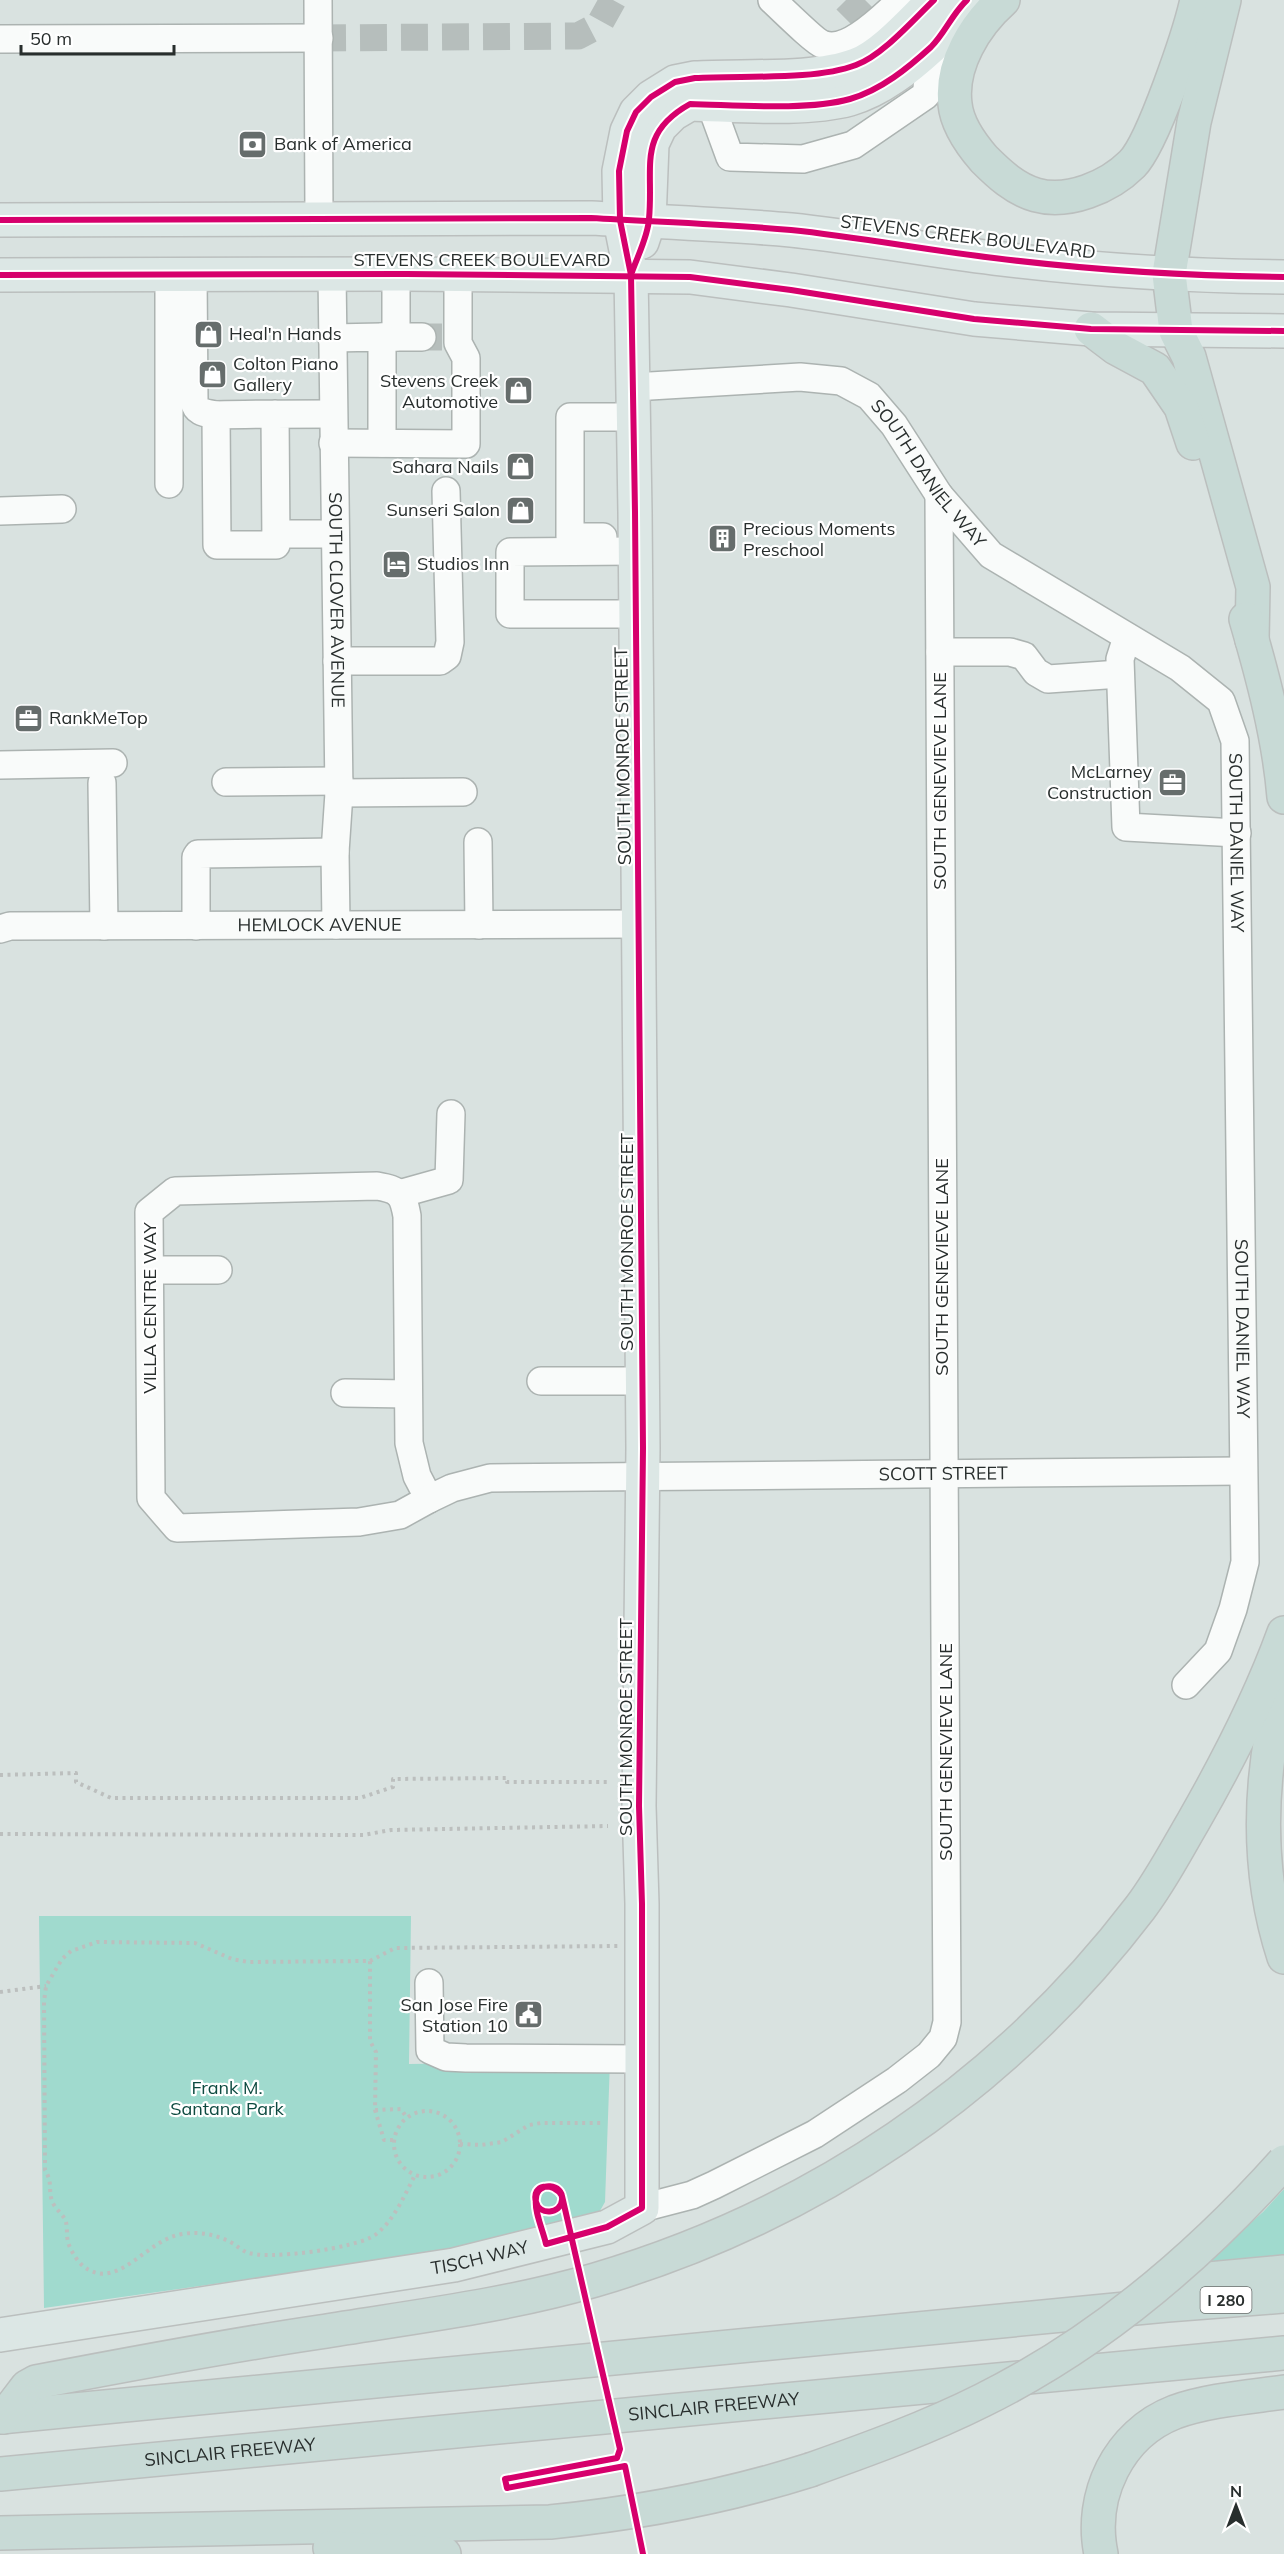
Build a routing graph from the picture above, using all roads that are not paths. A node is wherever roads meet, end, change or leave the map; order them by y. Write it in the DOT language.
graph roads {
  1 [pos="318,0"];
  2 [pos="772,0"];
  3 [pos="901,0"];
  4 [pos="934,0"];
  5 [pos="967,0"];
  6 [pos="1003,0"];
  7 [pos="1197,0"];
  8 [pos="1224,0"];
  9 [pos="319,38"];
  10 [pos="0,39"];
  11 [pos="933,45"];
  12 [pos="711,105"];
  13 [pos="319,218"];
  14 [pos="0,220"];
  15 [pos="634,221"];
  16 [pos="181,274"];
  17 [pos="332,274"];
  18 [pos="396,274"];
  19 [pos="458,274"];
  20 [pos="1169,274"];
  21 [pos="0,275"];
  22 [pos="631,275"];
  23 [pos="1284,277"];
  24 [pos="1091,329"];
  25 [pos="1176,331"];
  26 [pos="1284,331"];
  27 [pos="420,337"];
  28 [pos="332,338"];
  29 [pos="634,402"];
  30 [pos="275,414"];
  31 [pos="332,414"];
  32 [pos="216,415"];
  33 [pos="333,443"];
  34 [pos="382,443"];
  35 [pos="169,484"];
  36 [pos="446,491"];
  37 [pos="939,495"];
  38 [pos="62,509"];
  39 [pos="0,511"];
  40 [pos="276,534"];
  41 [pos="335,534"];
  42 [pos="635,544"];
  43 [pos="636,614"];
  44 [pos="1127,637"];
  45 [pos="1252,640"];
  46 [pos="940,652"];
  47 [pos="337,661"];
  48 [pos="1120,674"];
  49 [pos="0,765"];
  50 [pos="226,782"];
  51 [pos="339,787"];
  52 [pos="463,792"];
  53 [pos="1284,797"];
  54 [pos="1237,833"];
  55 [pos="478,842"];
  56 [pos="335,852"];
  57 [pos="639,924"];
  58 [pos="336,925"];
  59 [pos="479,925"];
  60 [pos="104,926"];
  61 [pos="196,926"];
  62 [pos="0,929"];
  63 [pos="451,1114"];
  64 [pos="399,1194"];
  65 [pos="150,1270"];
  66 [pos="218,1270"];
  67 [pos="541,1381"];
  68 [pos="643,1381"];
  69 [pos="345,1393"];
  70 [pos="408,1394"];
  71 [pos="1243,1471"];
  72 [pos="944,1474"];
  73 [pos="643,1475"];
  74 [pos="429,1499"];
  75 [pos="1284,1633"];
  76 [pos="1284,1678"];
  77 [pos="1186,1685"];
  78 [pos="1284,1957"];
  79 [pos="429,1983"];
  80 [pos="943,2038"];
  81 [pos="640,2059"];
  82 [pos="1284,2162"];
  83 [pos="642,2208"];
  84 [pos="1284,2271"];
  85 [pos="1284,2296"];
  86 [pos="1167,2305"];
  87 [pos="0,2335"];
  88 [pos="1284,2353"];
  89 [pos="1284,2392"];
  90 [pos="2,2417"];
  91 [pos="0,2474"];
  92 [pos="225,2530"];
  93 [pos="0,2534"];
  94 [pos="444,2554"];
  95 [pos="1101,2554"];
  1 -- 9 [label="street"];
  2 -- 3 [label="street"];
  4 -- 15 [label="main road"];
  5 -- 11 [label="main road"];
  6 -- 7 [label="highway"];
  8 -- 20 [label="highway"];
  9 -- 10 [label="street"];
  9 -- 13 [label="street"];
  11 -- 12 [label="main road"];
  11 -- 12 [label="street"];
  12 -- 15 [label="main road"];
  13 -- 14 [label="main road, STEVENS CREEK BOULEVARD"];
  13 -- 15 [label="main road, STEVENS CREEK BOULEVARD"];
  15 -- 20 [label="main road, STEVENS CREEK BOULEVARD"];
  15 -- 22 [label="main road, SOUTH MONROE STREET"];
  16 -- 17 [label="main road, STEVENS CREEK BOULEVARD"];
  16 -- 21 [label="main road, STEVENS CREEK BOULEVARD"];
  16 -- 32 [label="street"];
  16 -- 35 [label="street"];
  17 -- 18 [label="main road, STEVENS CREEK BOULEVARD"];
  17 -- 28 [label="street, SOUTH CLOVER AVENUE"];
  18 -- 19 [label="main road, STEVENS CREEK BOULEVARD"];
  18 -- 27 [label="street"];
  19 -- 22 [label="main road, STEVENS CREEK BOULEVARD"];
  19 -- 27 [label="street"];
  20 -- 23 [label="main road, STEVENS CREEK BOULEVARD"];
  20 -- 25 [label="highway"];
  22 -- 24 [label="main road, STEVENS CREEK BOULEVARD"];
  22 -- 29 [label="main road, SOUTH MONROE STREET"];
  24 -- 25 [label="main road, STEVENS CREEK BOULEVARD"];
  24 -- 45 [label="highway"];
  25 -- 26 [label="main road, STEVENS CREEK BOULEVARD"];
  25 -- 45 [label="highway"];
  27 -- 28 [label="street"];
  27 -- 34 [label="street"];
  27 -- 34 [label="street"];
  28 -- 31 [label="street, SOUTH CLOVER AVENUE"];
  29 -- 37 [label="street, SOUTH DANIEL WAY"];
  29 -- 42 [label="main road, SOUTH MONROE STREET"];
  29 -- 42 [label="street, SOUTH DANIEL WAY"];
  30 -- 31 [label="street"];
  30 -- 32 [label="street"];
  30 -- 40 [label="street"];
  31 -- 33 [label="street, SOUTH CLOVER AVENUE"];
  32 -- 40 [label="street"];
  33 -- 34 [label="street"];
  33 -- 41 [label="street, SOUTH CLOVER AVENUE"];
  36 -- 47 [label="street"];
  37 -- 44 [label="street, SOUTH DANIEL WAY"];
  37 -- 46 [label="street, SOUTH GENEVIEVE LANE"];
  38 -- 39 [label="street"];
  40 -- 41 [label="street"];
  41 -- 47 [label="street, SOUTH CLOVER AVENUE"];
  42 -- 43 [label="main road, SOUTH MONROE STREET"];
  42 -- 43 [label="street"];
  43 -- 57 [label="main road, SOUTH MONROE STREET"];
  44 -- 48 [label="street"];
  44 -- 54 [label="street, SOUTH DANIEL WAY"];
  45 -- 53 [label="highway"];
  46 -- 48 [label="street"];
  46 -- 72 [label="street, SOUTH GENEVIEVE LANE"];
  47 -- 51 [label="street, SOUTH CLOVER AVENUE"];
  48 -- 54 [label="street"];
  49 -- 60 [label="street"];
  50 -- 51 [label="street"];
  51 -- 52 [label="street"];
  51 -- 56 [label="street, SOUTH CLOVER AVENUE"];
  54 -- 71 [label="street, SOUTH DANIEL WAY"];
  55 -- 59 [label="street"];
  56 -- 58 [label="street, SOUTH CLOVER AVENUE"];
  56 -- 61 [label="street"];
  57 -- 59 [label="street, HEMLOCK AVENUE"];
  57 -- 68 [label="main road, SOUTH MONROE STREET"];
  58 -- 59 [label="street, HEMLOCK AVENUE"];
  58 -- 61 [label="street, HEMLOCK AVENUE"];
  60 -- 61 [label="street, HEMLOCK AVENUE"];
  60 -- 62 [label="street, HEMLOCK AVENUE"];
  63 -- 64 [label="street"];
  64 -- 65 [label="street, VILLA CENTRE WAY"];
  64 -- 70 [label="street"];
  65 -- 66 [label="street"];
  65 -- 74 [label="street, VILLA CENTRE WAY"];
  67 -- 68 [label="street"];
  68 -- 73 [label="main road, SOUTH MONROE STREET"];
  69 -- 70 [label="street"];
  70 -- 74 [label="street"];
  71 -- 72 [label="street, SCOTT STREET"];
  71 -- 77 [label="street, SOUTH DANIEL WAY"];
  72 -- 73 [label="street, SCOTT STREET"];
  72 -- 80 [label="street, SOUTH GENEVIEVE LANE"];
  73 -- 74 [label="street, VILLA CENTRE WAY"];
  73 -- 81 [label="main road, SOUTH MONROE STREET"];
  75 -- 90 [label="highway"];
  76 -- 78 [label="highway"];
  79 -- 81 [label="street"];
  80 -- 83 [label="street, TISCH WAY"];
  81 -- 83 [label="main road, SOUTH MONROE STREET"];
  82 -- 92 [label="highway, bridge"];
  83 -- 87 [label="main road, TISCH WAY"];
  84 -- 86 [label="highway"];
  85 -- 86 [label="highway, I 280"];
  86 -- 90 [label="highway, I 280"];
  88 -- 91 [label="highway, SINCLAIR FREEWAY"];
  89 -- 95 [label="highway"];
  92 -- 93 [label="highway"];
  92 -- 94 [label="highway"];
}
